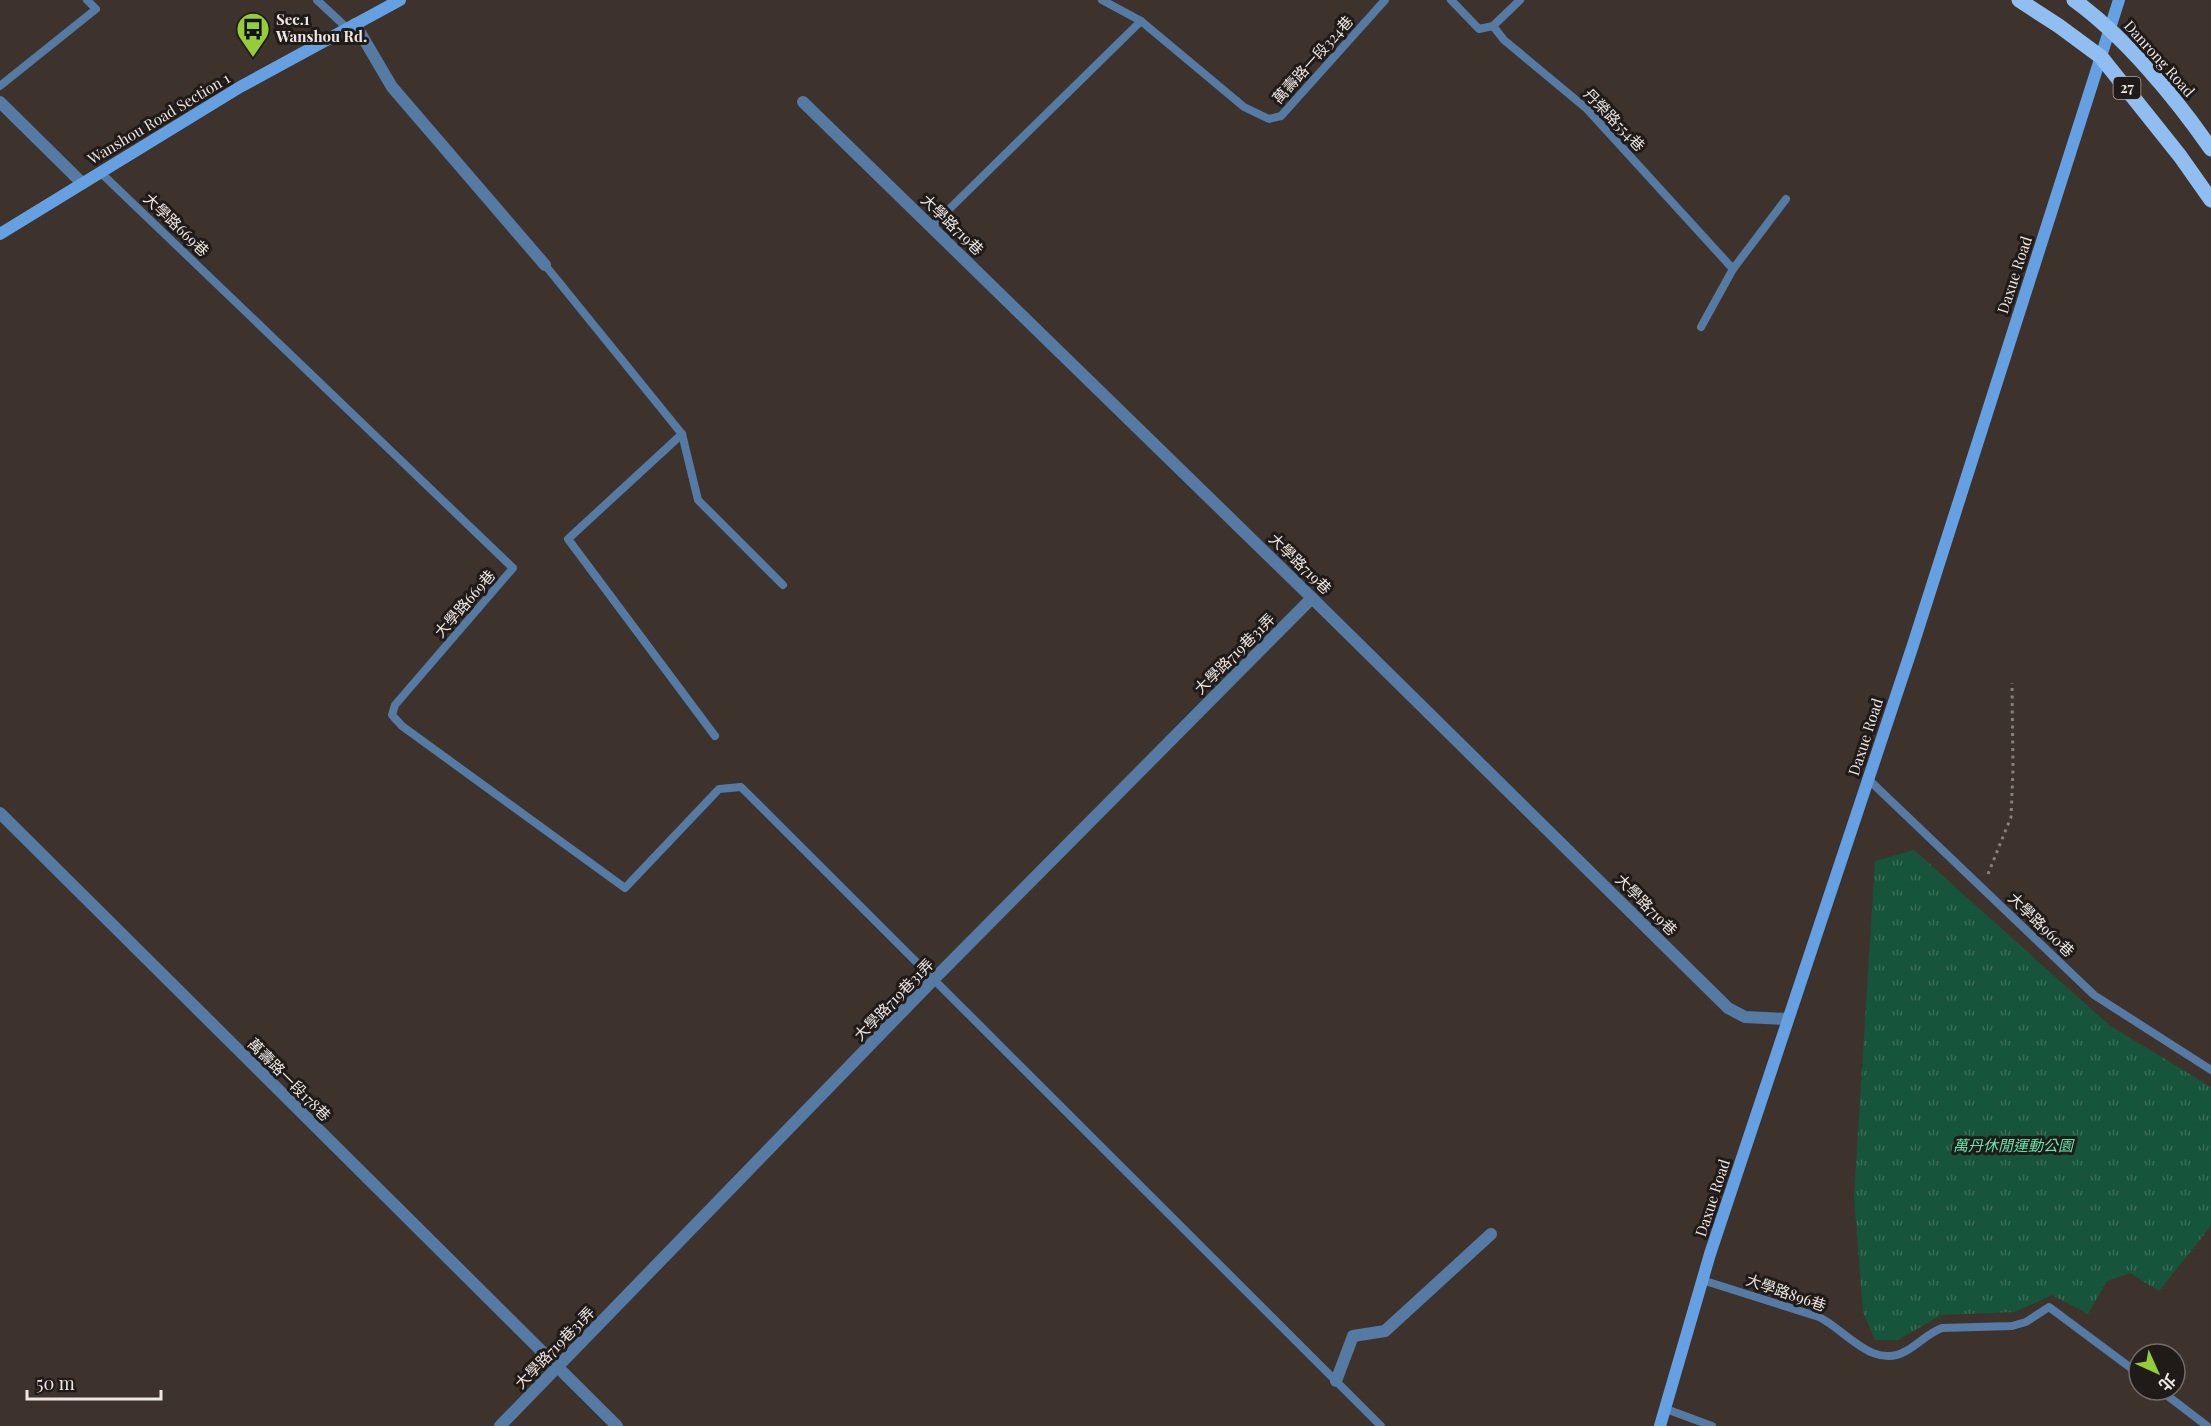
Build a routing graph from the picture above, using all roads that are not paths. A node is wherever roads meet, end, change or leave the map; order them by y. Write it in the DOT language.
graph roads {
  1 [pos="87,0"];
  2 [pos="317,0"];
  3 [pos="400,0"];
  4 [pos="1102,0"];
  5 [pos="1385,0"];
  6 [pos="1451,0"];
  7 [pos="1520,0"];
  8 [pos="2019,0"];
  9 [pos="2074,0"];
  10 [pos="2119,0"];
  11 [pos="1141,21"];
  12 [pos="351,26"];
  13 [pos="1492,26"];
  14 [pos="2109,29"];
  15 [pos="2101,57"];
  16 [pos="0,86"];
  17 [pos="0,102"];
  18 [pos="803,102"];
  19 [pos="2211,149"];
  20 [pos="100,172"];
  21 [pos="82,183"];
  22 [pos="1786,199"];
  23 [pos="2211,200"];
  24 [pos="932,226"];
  25 [pos="0,234"];
  26 [pos="545,265"];
  27 [pos="1733,269"];
  28 [pos="1701,327"];
  29 [pos="682,434"];
  30 [pos="783,585"];
  31 [pos="1312,597"];
  32 [pos="715,736"];
  33 [pos="1868,779"];
  34 [pos="0,813"];
  35 [pos="934,979"];
  36 [pos="1787,1019"];
  37 [pos="2211,1070"];
  38 [pos="1491,1234"];
  39 [pos="1702,1280"];
  40 [pos="2127,1365"];
  41 [pos="558,1368"];
  42 [pos="1336,1381"];
  43 [pos="2176,1402"];
  44 [pos="1666,1409"];
  45 [pos="500,1426"];
  46 [pos="617,1426"];
  47 [pos="1381,1426"];
  48 [pos="1660,1426"];
  49 [pos="1712,1426"];
  50 [pos="2208,1426"];
  1 -- 16 [label="lane"];
  2 -- 12 [label="lane"];
  3 -- 12 [label="main road, Wanshou Road Section 1"];
  4 -- 11 [label="lane, 萬壽路一段324巷"];
  5 -- 11 [label="lane, 萬壽路一段324巷"];
  6 -- 13 [label="lane"];
  7 -- 13 [label="lane"];
  8 -- 15 [label="main road, 27"];
  9 -- 14 [label="main road, Danrong Road / 27"];
  10 -- 14 [label="main road, Daxue Road"];
  11 -- 24 [label="lane"];
  12 -- 20 [label="main road, Wanshou Road Section 1"];
  12 -- 26 [label="street"];
  13 -- 27 [label="lane, 丹榮路554巷"];
  14 -- 15 [label="main road, Daxue Road"];
  14 -- 19 [label="main road, Danrong Road / 27"];
  15 -- 23 [label="main road, 27"];
  15 -- 33 [label="main road, Daxue Road"];
  17 -- 21 [label="street"];
  18 -- 24 [label="street, 大學路719巷"];
  20 -- 21 [label="main road, Wanshou Road Section 1"];
  20 -- 35 [label="lane, 大學路669巷"];
  21 -- 25 [label="main road, Wanshou Road Section 1"];
  22 -- 27 [label="lane"];
  24 -- 31 [label="street, 大學路719巷"];
  26 -- 29 [label="lane"];
  27 -- 28 [label="lane"];
  29 -- 30 [label="lane"];
  29 -- 32 [label="lane"];
  31 -- 35 [label="street, 大學路719巷31弄"];
  31 -- 36 [label="street, 大學路719巷"];
  33 -- 36 [label="main road, Daxue Road"];
  33 -- 37 [label="lane, 大學路960巷"];
  34 -- 41 [label="street, 萬壽路一段178巷"];
  35 -- 41 [label="street, 大學路719巷31弄"];
  35 -- 42 [label="lane"];
  36 -- 39 [label="main road, Daxue Road"];
  38 -- 42 [label="street"];
  39 -- 40 [label="lane, 大學路896巷"];
  39 -- 44 [label="main road, Daxue Road"];
  41 -- 45 [label="street, 大學路719巷31弄"];
  41 -- 46 [label="street, 萬壽路一段178巷"];
  42 -- 47 [label="lane"];
  43 -- 50 [label="lane"];
  44 -- 48 [label="main road, Daxue Road"];
  44 -- 49 [label="lane"];
}
